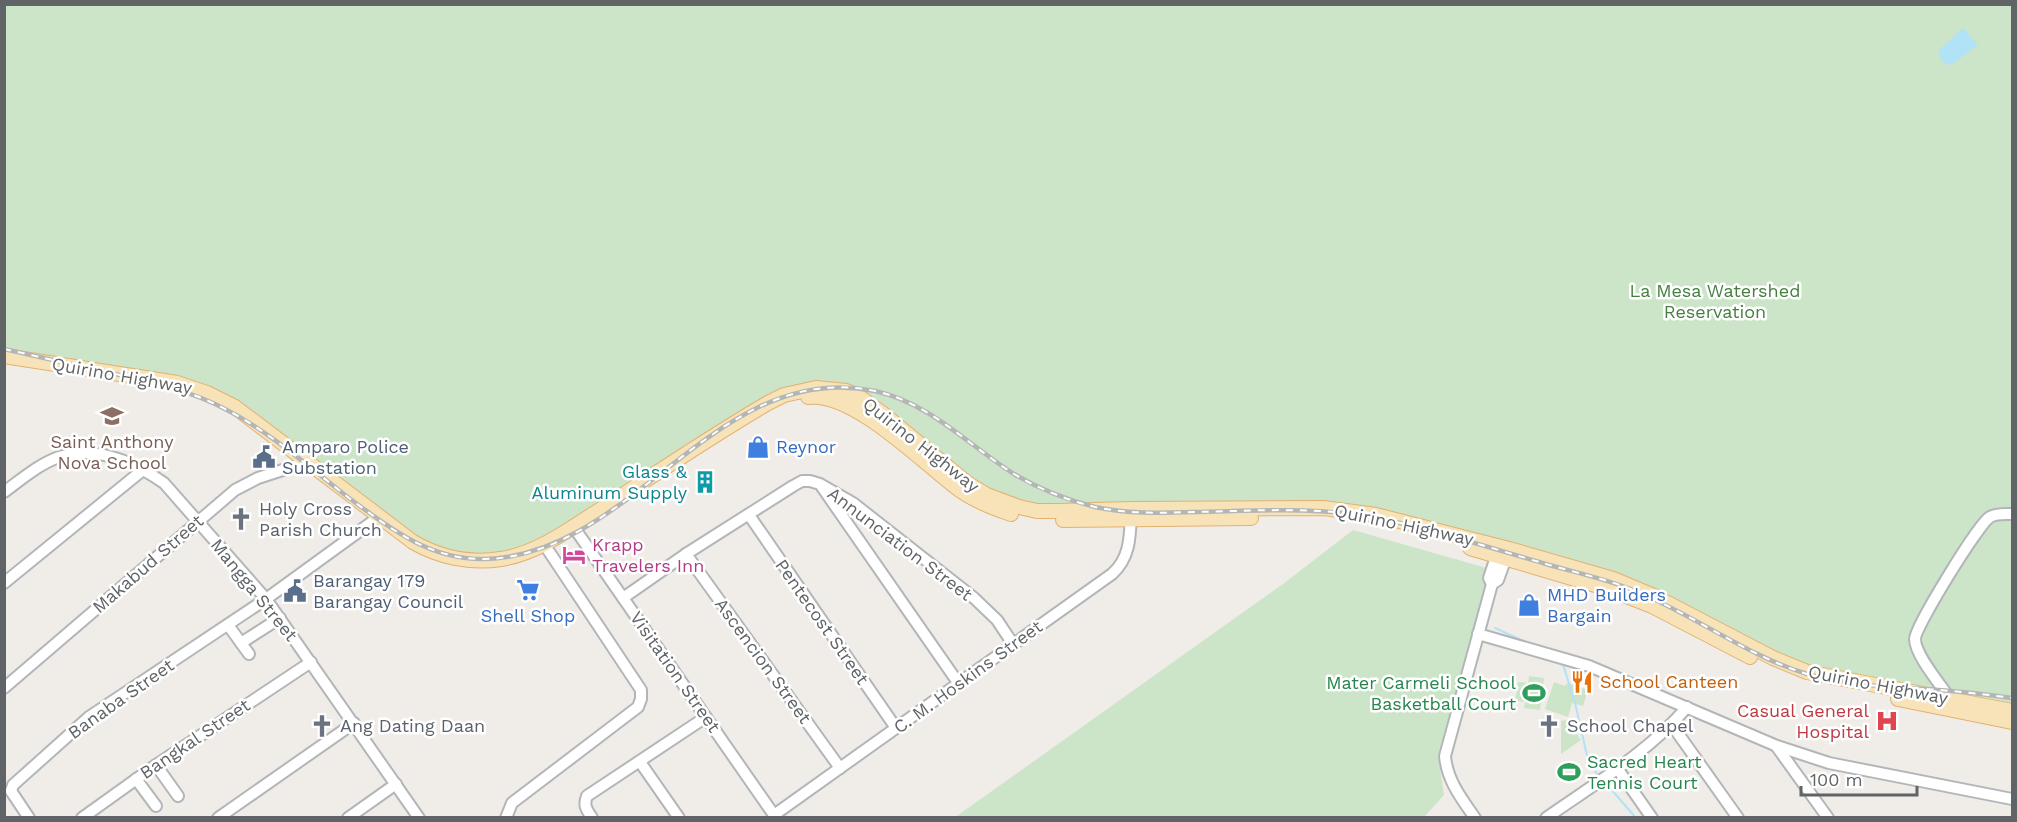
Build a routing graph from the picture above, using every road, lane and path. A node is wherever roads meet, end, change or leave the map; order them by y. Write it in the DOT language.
graph roads {
  1 [pos="4,356"];
  2 [pos="4,364"];
  3 [pos="301,463"];
  4 [pos="144,469"];
  5 [pos="820,484"];
  6 [pos="4,492"];
  7 [pos="1131,514"];
  8 [pos="2013,514"];
  9 [pos="749,515"];
  10 [pos="374,518"];
  11 [pos="199,521"];
  12 [pos="576,530"];
  13 [pos="546,547"];
  14 [pos="1502,552"];
  15 [pos="686,554"];
  16 [pos="4,583"];
  17 [pos="623,598"];
  18 [pos="266,599"];
  19 [pos="280,618"];
  20 [pos="228,625"];
  21 [pos="1478,634"];
  22 [pos="241,643"];
  23 [pos="1013,644"];
  24 [pos="249,654"];
  25 [pos="311,662"];
  26 [pos="959,684"];
  27 [pos="4,688"];
  28 [pos="1949,704"];
  29 [pos="1687,706"];
  30 [pos="2013,711"];
  31 [pos="706,717"];
  32 [pos="2013,722"];
  33 [pos="354,723"];
  34 [pos="1672,725"];
  35 [pos="896,728"];
  36 [pos="1777,746"];
  37 [pos="640,762"];
  38 [pos="156,765"];
  39 [pos="840,768"];
  40 [pos="1617,768"];
  41 [pos="136,779"];
  42 [pos="396,784"];
  43 [pos="8,792"];
  44 [pos="178,796"];
  45 [pos="2013,799"];
  46 [pos="156,806"];
  47 [pos="589,813"];
  48 [pos="1558,814"];
  49 [pos="504,815"];
  50 [pos="352,816"];
  51 [pos="775,816"];
  52 [pos="29,818"];
  53 [pos="82,818"];
  54 [pos="218,818"];
  55 [pos="419,818"];
  56 [pos="679,818"];
  57 [pos="1474,818"];
  58 [pos="1546,818"];
  59 [pos="1652,818"];
  60 [pos="1738,818"];
  61 [pos="1828,818"];
  1 -- 3 [label="main road, Quirino Highway"];
  2 -- 3 [label="main road, Quirino Highway"];
  3 -- 10 [label="main road, Quirino Highway"];
  3 -- 11 [label="street, Makabud Street"];
  4 -- 6 [label="street, Mangga Street"];
  4 -- 11 [label="street, Mangga Street"];
  4 -- 16 [label="street"];
  5 -- 9 [label="street, Annunciation Street"];
  5 -- 23 [label="street, Annunciation Street"];
  5 -- 26 [label="street"];
  7 -- 12 [label="main road, Quirino Highway"];
  7 -- 14 [label="main road, Quirino Highway"];
  7 -- 23 [label="street, C. M. Hoskins Street"];
  8 -- 28 [label="street"];
  9 -- 15 [label="street, Annunciation Street"];
  9 -- 35 [label="street, Pentecost Street"];
  10 -- 13 [label="main road, Quirino Highway"];
  10 -- 18 [label="street, Banaba Street"];
  11 -- 18 [label="street, Mangga Street"];
  11 -- 27 [label="street, Makabud Street"];
  12 -- 13 [label="main road, Quirino Highway"];
  12 -- 17 [label="street, Visitation Street"];
  13 -- 49 [label="street"];
  14 -- 21 [label="street"];
  14 -- 28 [label="main road, Quirino Highway"];
  15 -- 17 [label="street, Annunciation Street"];
  15 -- 39 [label="street, Ascencion Street"];
  17 -- 31 [label="street, Visitation Street"];
  18 -- 19 [label="street, Mangga Street"];
  18 -- 20 [label="street, Banaba Street"];
  19 -- 22 [label="street"];
  19 -- 25 [label="street, Mangga Street"];
  20 -- 22 [label="street"];
  20 -- 43 [label="street, Banaba Street"];
  21 -- 29 [label="street"];
  21 -- 57 [label="street"];
  22 -- 24 [label="street"];
  23 -- 26 [label="street, C. M. Hoskins Street"];
  25 -- 33 [label="street, Mangga Street"];
  25 -- 38 [label="street, Bangkal Street"];
  26 -- 35 [label="street, C. M. Hoskins Street"];
  28 -- 30 [label="main road, Quirino Highway"];
  28 -- 32 [label="main road, Quirino Highway"];
  29 -- 34 [label="street"];
  29 -- 36 [label="street"];
  31 -- 37 [label="street"];
  31 -- 51 [label="street, Visitation Street"];
  33 -- 42 [label="street, Mangga Street"];
  33 -- 54 [label="street"];
  34 -- 40 [label="street"];
  34 -- 60 [label="street"];
  35 -- 39 [label="street, C. M. Hoskins Street"];
  36 -- 45 [label="street"];
  36 -- 61 [label="street"];
  37 -- 47 [label="street"];
  37 -- 56 [label="street"];
  38 -- 41 [label="street, Bangkal Street"];
  38 -- 44 [label="street"];
  39 -- 51 [label="street, C. M. Hoskins Street"];
  40 -- 48 [label="street"];
  40 -- 59 [label="street"];
  41 -- 46 [label="street"];
  41 -- 53 [label="street, Bangkal Street"];
  42 -- 50 [label="street"];
  42 -- 55 [label="street, Mangga Street"];
  43 -- 52 [label="street, Banaba Street"];
  48 -- 58 [label="street"];
}
